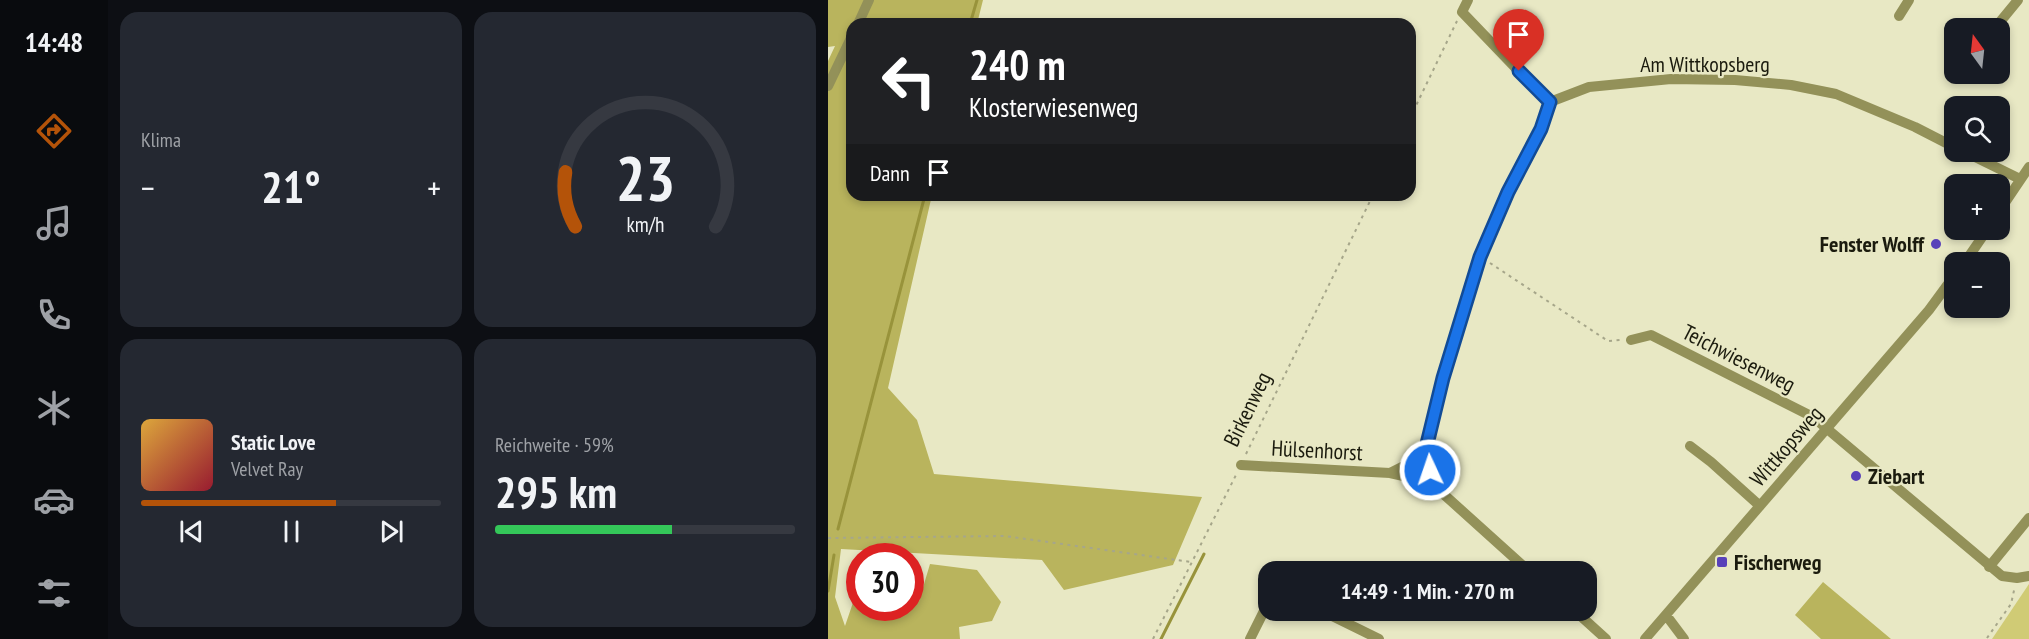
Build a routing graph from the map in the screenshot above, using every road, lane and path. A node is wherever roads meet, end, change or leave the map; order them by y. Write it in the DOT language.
graph roads {
  1 [pos="869,0"];
  2 [pos="1468,0"];
  3 [pos="1909,0"];
  4 [pos="2018,0"];
  5 [pos="1462,12"];
  6 [pos="1899,16"];
  7 [pos="861,18"];
  8 [pos="2003,18"];
  9 [pos="846,48"];
  10 [pos="828,86"];
  11 [pos="1550,102"];
  12 [pos="1416,106"];
  13 [pos="1944,142"];
  14 [pos="1985,162"];
  15 [pos="2029,169"];
  16 [pos="2020,179"];
  17 [pos="2010,194"];
  18 [pos="1370,201"];
  19 [pos="1480,257"];
  20 [pos="1944,290"];
  21 [pos="1631,340"];
  22 [pos="1826,429"];
  23 [pos="1690,446"];
  24 [pos="1426,452"];
  25 [pos="1241,465"];
  26 [pos="1390,473"];
  27 [pos="1440,491"];
  28 [pos="1760,506"];
  29 [pos="2029,518"];
  30 [pos="828,538"];
  31 [pos="1518,561"];
  32 [pos="1191,562"];
  33 [pos="1989,567"];
  34 [pos="2029,576"];
  35 [pos="2016,578"];
  36 [pos="1666,615"];
  37 [pos="1259,621"];
  38 [pos="1342,621"];
  39 [pos="1586,621"];
  40 [pos="1987,638"];
  41 [pos="1153,639"];
  42 [pos="1250,639"];
  43 [pos="1379,639"];
  44 [pos="1606,639"];
  45 [pos="1646,639"];
  46 [pos="1684,639"];
  1 -- 7 [label="street"];
  2 -- 5 [label="street"];
  3 -- 6 [label="street"];
  4 -- 8 [label="street"];
  5 -- 11 [label="street"];
  5 -- 12 [label="path"];
  9 -- 10 [label="street"];
  11 -- 13 [label="street, Am Wittkopsberg"];
  11 -- 19 [label="street"];
  14 -- 16 [label="street"];
  15 -- 16 [label="street"];
  16 -- 17 [label="street"];
  18 -- 25 [label="path, Birkenweg"];
  19 -- 21 [label="path"];
  19 -- 24 [label="street"];
  20 -- 22 [label="street, Wittkopsweg"];
  21 -- 22 [label="street, Teichwiesenweg"];
  22 -- 28 [label="street, Wittkopsweg"];
  22 -- 33 [label="street"];
  23 -- 28 [label="street"];
  24 -- 26 [label="street, Hülsenhorst"];
  24 -- 27 [label="street"];
  25 -- 26 [label="street, Hülsenhorst"];
  25 -- 32 [label="path, Birkenweg"];
  26 -- 27 [label="street, Hülsenhorst"];
  27 -- 31 [label="street"];
  28 -- 36 [label="street, Wittkopsweg"];
  29 -- 33 [label="street"];
  30 -- 32 [label="path"];
  32 -- 41 [label="path, Birkenweg"];
  33 -- 35 [label="street"];
  34 -- 35 [label="street"];
  35 -- 40 [label="path"];
  36 -- 45 [label="street, Wittkopsweg"];
  36 -- 46 [label="street"];
  37 -- 42 [label="street"];
  38 -- 43 [label="street"];
  39 -- 44 [label="street"];
}
